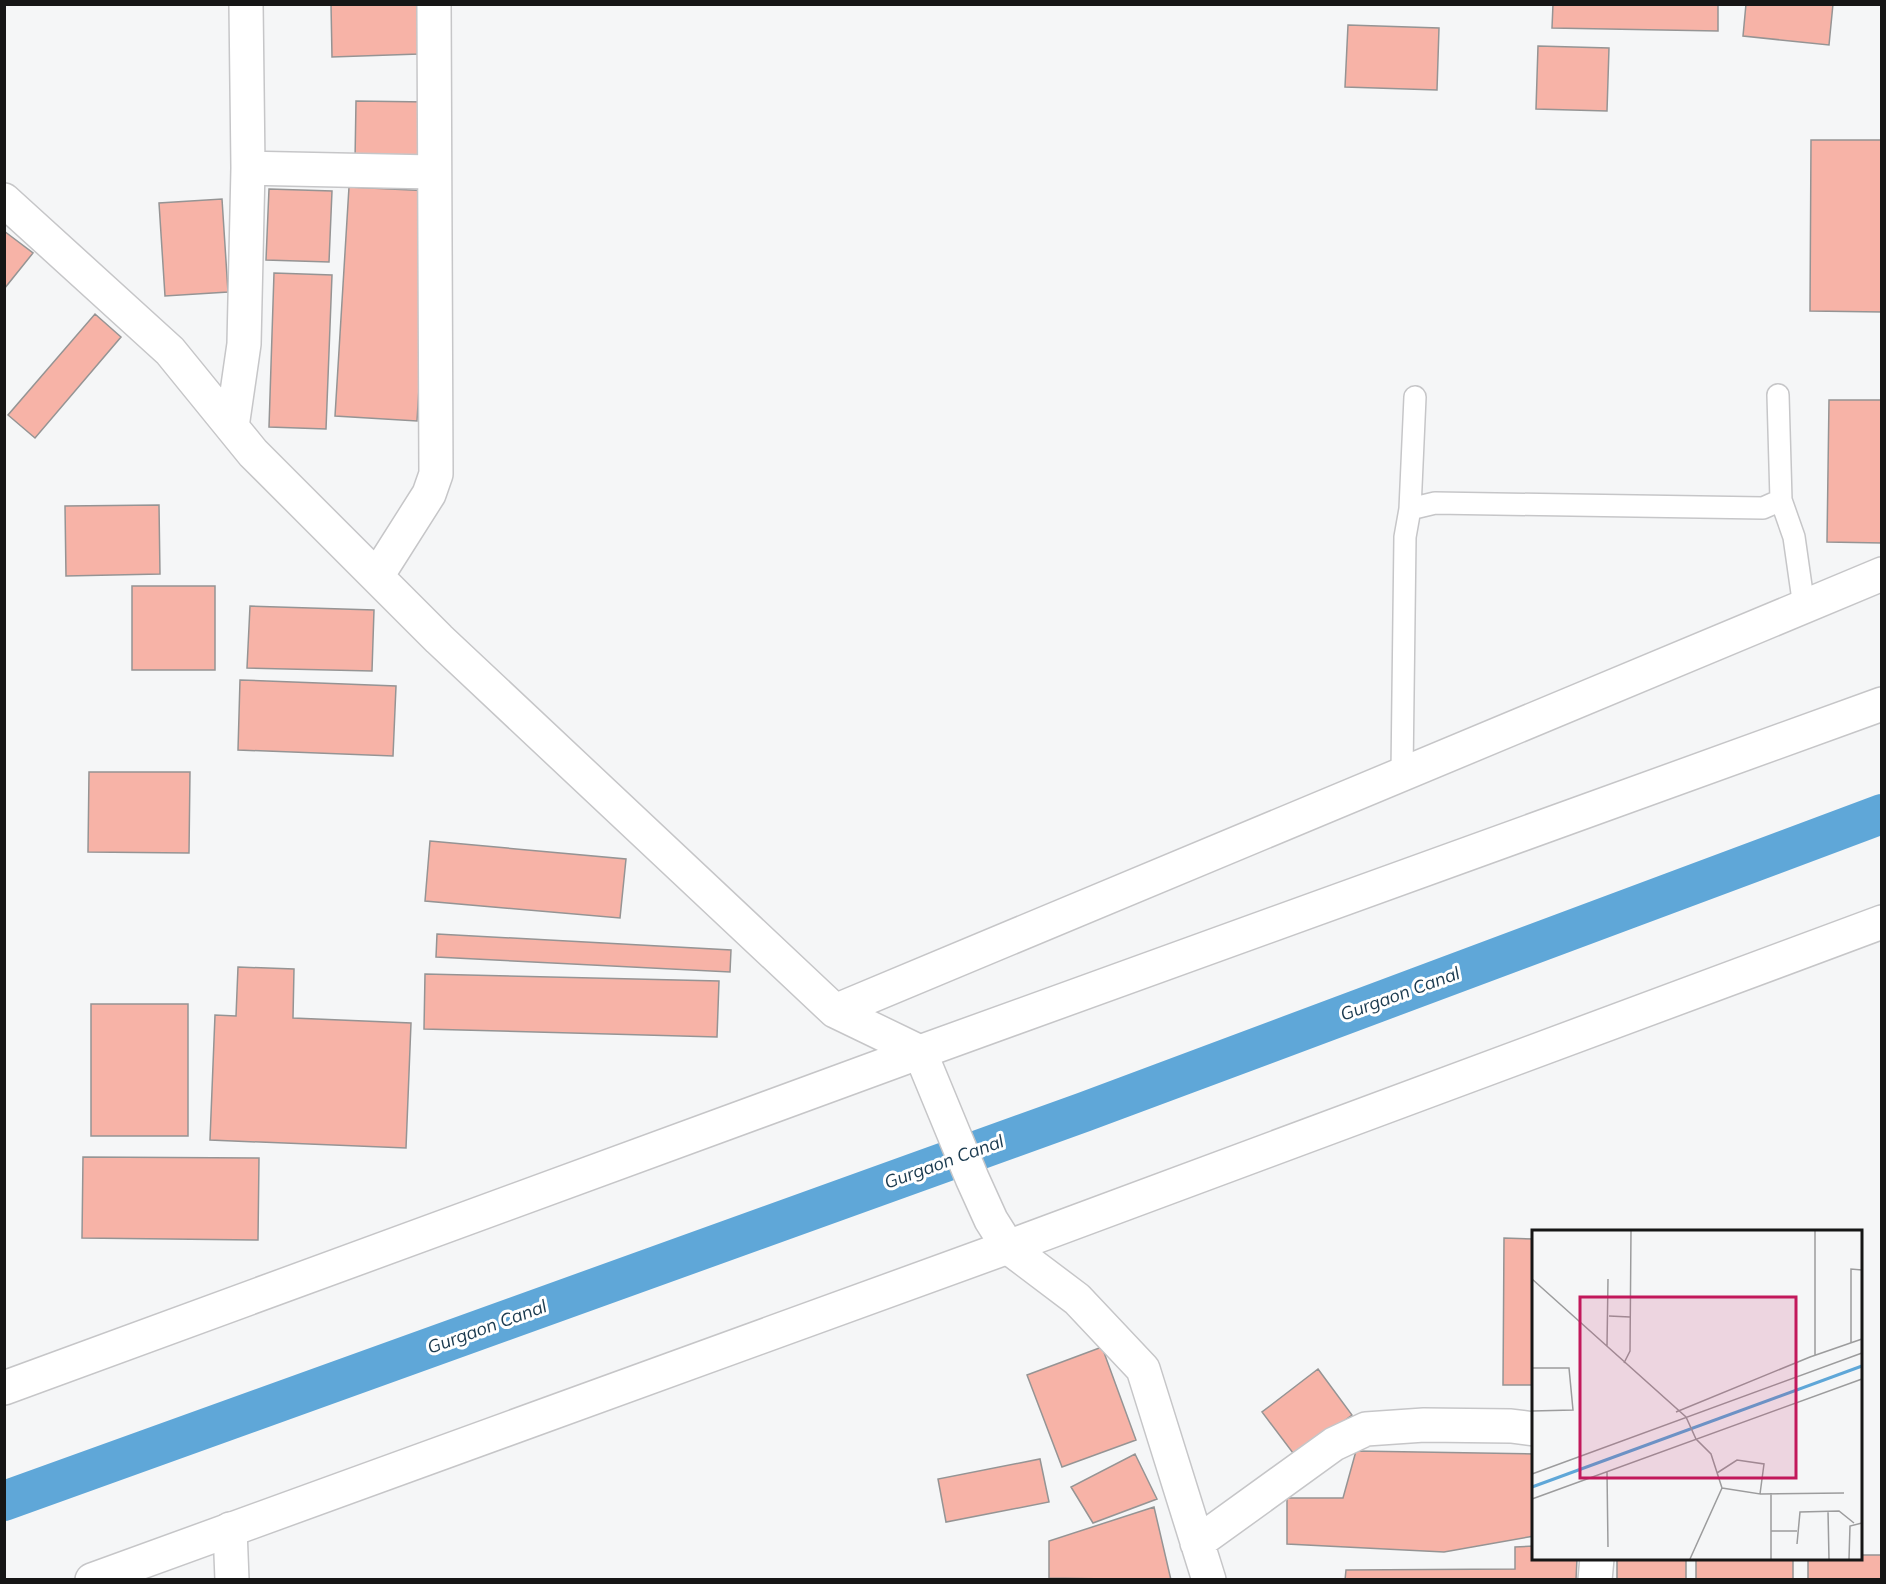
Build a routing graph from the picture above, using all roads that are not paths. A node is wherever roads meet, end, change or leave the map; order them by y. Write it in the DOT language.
graph roads {
  1 [pos="246,4"];
  2 [pos="434,4"];
  3 [pos="248,168"];
  4 [pos="433,172"];
  5 [pos="4,200"];
  6 [pos="1778,395"];
  7 [pos="1415,397"];
  8 [pos="232,427"];
  9 [pos="1781,500"];
  10 [pos="1410,509"];
  11 [pos="1881,574"];
  12 [pos="377,576"];
  13 [pos="1803,607"];
  14 [pos="1881,704"];
  15 [pos="1402,773"];
  16 [pos="1881,921"];
  17 [pos="835,1011"];
  18 [pos="920,1052"];
  19 [pos="1008,1247"];
  20 [pos="4,1388"];
  21 [pos="1532,1429"];
  22 [pos="230,1529"];
  23 [pos="1197,1543"];
  24 [pos="1597,1560"];
  25 [pos="92,1580"];
  26 [pos="232,1580"];
  27 [pos="1209,1580"];
  28 [pos="1595,1580"];
  1 -- 3 [label="street"];
  2 -- 4 [label="street"];
  3 -- 4 [label="street"];
  3 -- 8 [label="street"];
  4 -- 12 [label="street"];
  5 -- 8 [label="street"];
  6 -- 9 [label="lane"];
  7 -- 10 [label="lane"];
  8 -- 12 [label="street"];
  9 -- 10 [label="lane"];
  9 -- 13 [label="lane"];
  10 -- 15 [label="lane"];
  11 -- 13 [label="street"];
  12 -- 17 [label="street"];
  13 -- 15 [label="street"];
  14 -- 18 [label="street"];
  15 -- 17 [label="street"];
  16 -- 19 [label="street"];
  17 -- 18 [label="street"];
  18 -- 19 [label="street"];
  18 -- 20 [label="street"];
  19 -- 22 [label="street"];
  19 -- 23 [label="street"];
  21 -- 23 [label="street"];
  22 -- 25 [label="street"];
  22 -- 26 [label="street"];
  23 -- 27 [label="street"];
  24 -- 28 [label="street"];
}
